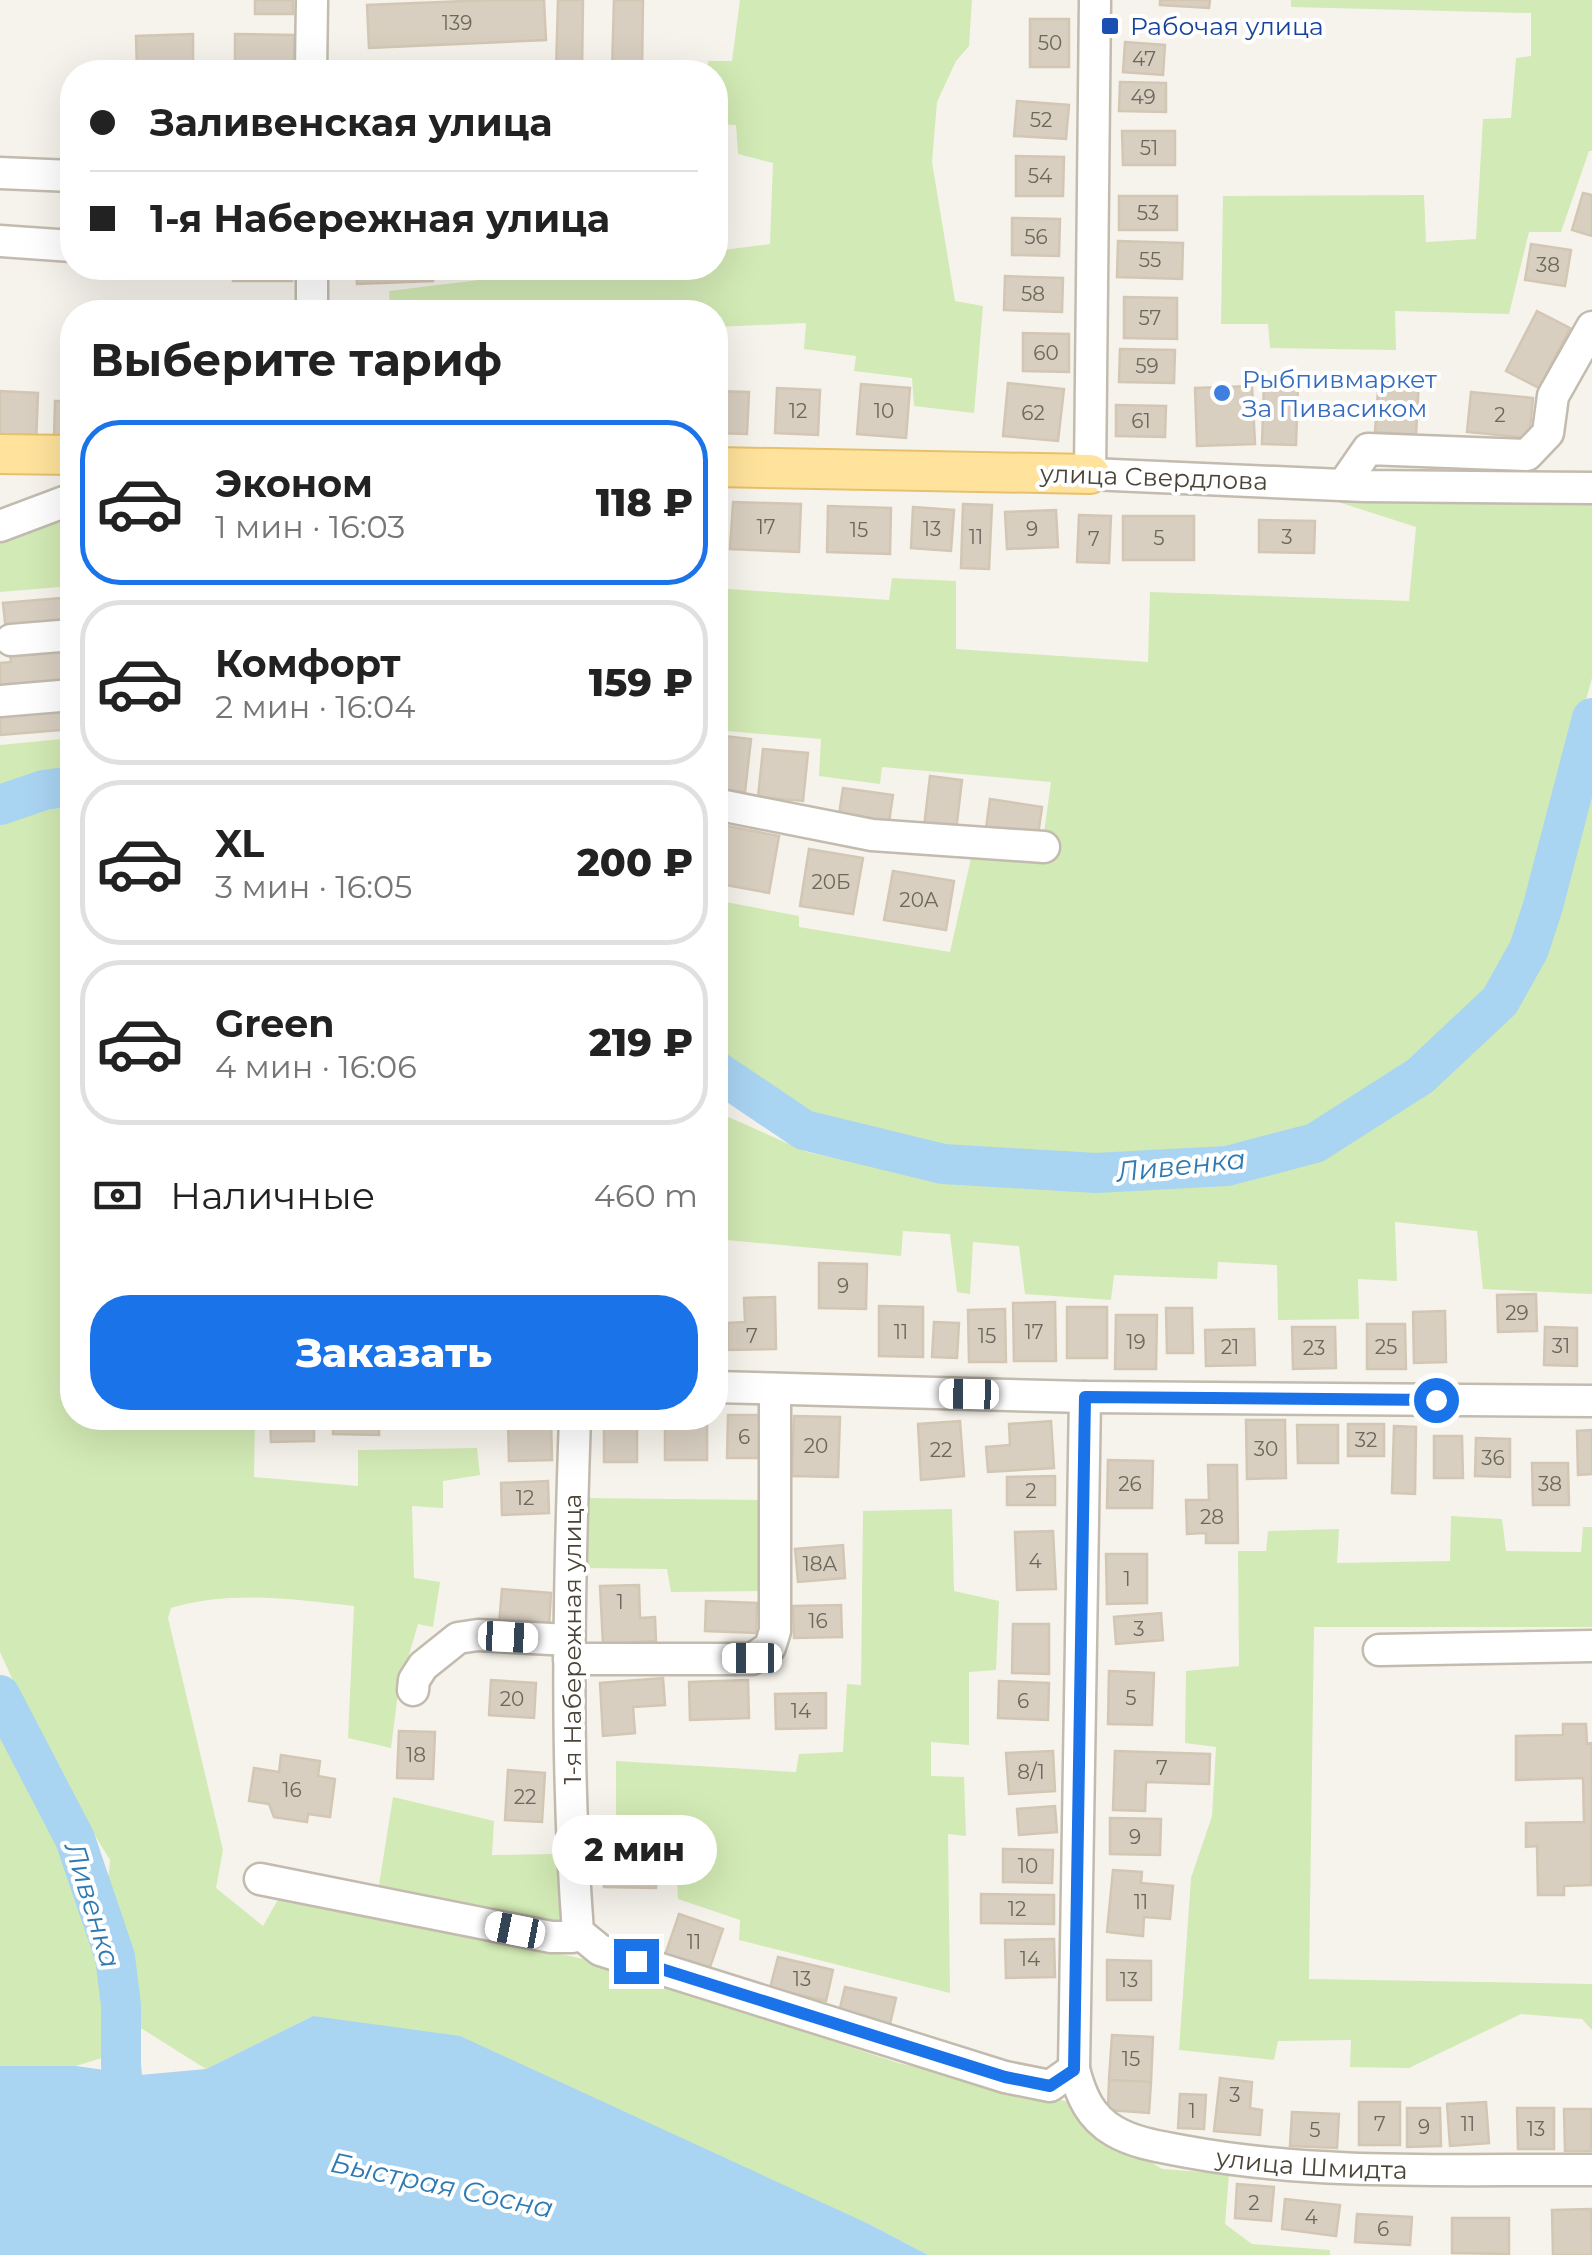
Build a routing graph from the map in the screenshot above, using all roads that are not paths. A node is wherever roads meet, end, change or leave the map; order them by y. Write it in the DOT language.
graph roads {
  1 [pos="312,0"];
  2 [pos="1096,0"];
  3 [pos="312,60"];
  4 [pos="0,173"];
  5 [pos="60,176"];
  6 [pos="0,241"];
  7 [pos="60,245"];
  8 [pos="1592,327"];
  9 [pos="0,454"];
  10 [pos="60,456"];
  11 [pos="728,467"];
  12 [pos="1090,474"];
  13 [pos="1342,485"];
  14 [pos="1592,488"];
  15 [pos="60,504"];
  16 [pos="0,526"];
  17 [pos="60,636"];
  18 [pos="11,640"];
  19 [pos="60,696"];
  20 [pos="0,701"];
  21 [pos="728,807"];
  22 [pos="1044,848"];
  23 [pos="728,1387"];
  24 [pos="775,1389"];
  25 [pos="1085,1397"];
  26 [pos="1592,1400"];
  27 [pos="575,1430"];
  28 [pos="1592,1646"];
  29 [pos="569,1649"];
  30 [pos="1379,1650"];
  31 [pos="413,1690"];
  32 [pos="260,1879"];
  33 [pos="578,1932"];
  34 [pos="1074,2070"];
  35 [pos="1592,2170"];
  1 -- 3 [label="street"];
  2 -- 12 [label="street"];
  4 -- 5 [label="street"];
  6 -- 7 [label="street"];
  8 -- 13 [label="street"];
  9 -- 10 [label="main road"];
  11 -- 12 [label="main road, улица Свердлова"];
  12 -- 13 [label="street, улица Свердлова"];
  13 -- 14 [label="street, улица Свердлова"];
  15 -- 16 [label="street"];
  17 -- 18 [label="street"];
  19 -- 20 [label="street"];
  21 -- 22 [label="street"];
  23 -- 24 [label="street"];
  24 -- 25 [label="street"];
  24 -- 29 [label="street"];
  25 -- 26 [label="street"];
  25 -- 34 [label="street"];
  27 -- 29 [label="street, 1-я Набережная улица"];
  28 -- 30 [label="street"];
  29 -- 31 [label="street"];
  29 -- 33 [label="street, 1-я Набережная улица"];
  32 -- 33 [label="street"];
  33 -- 34 [label="street"];
  34 -- 35 [label="street, улица Шмидта"];
}
